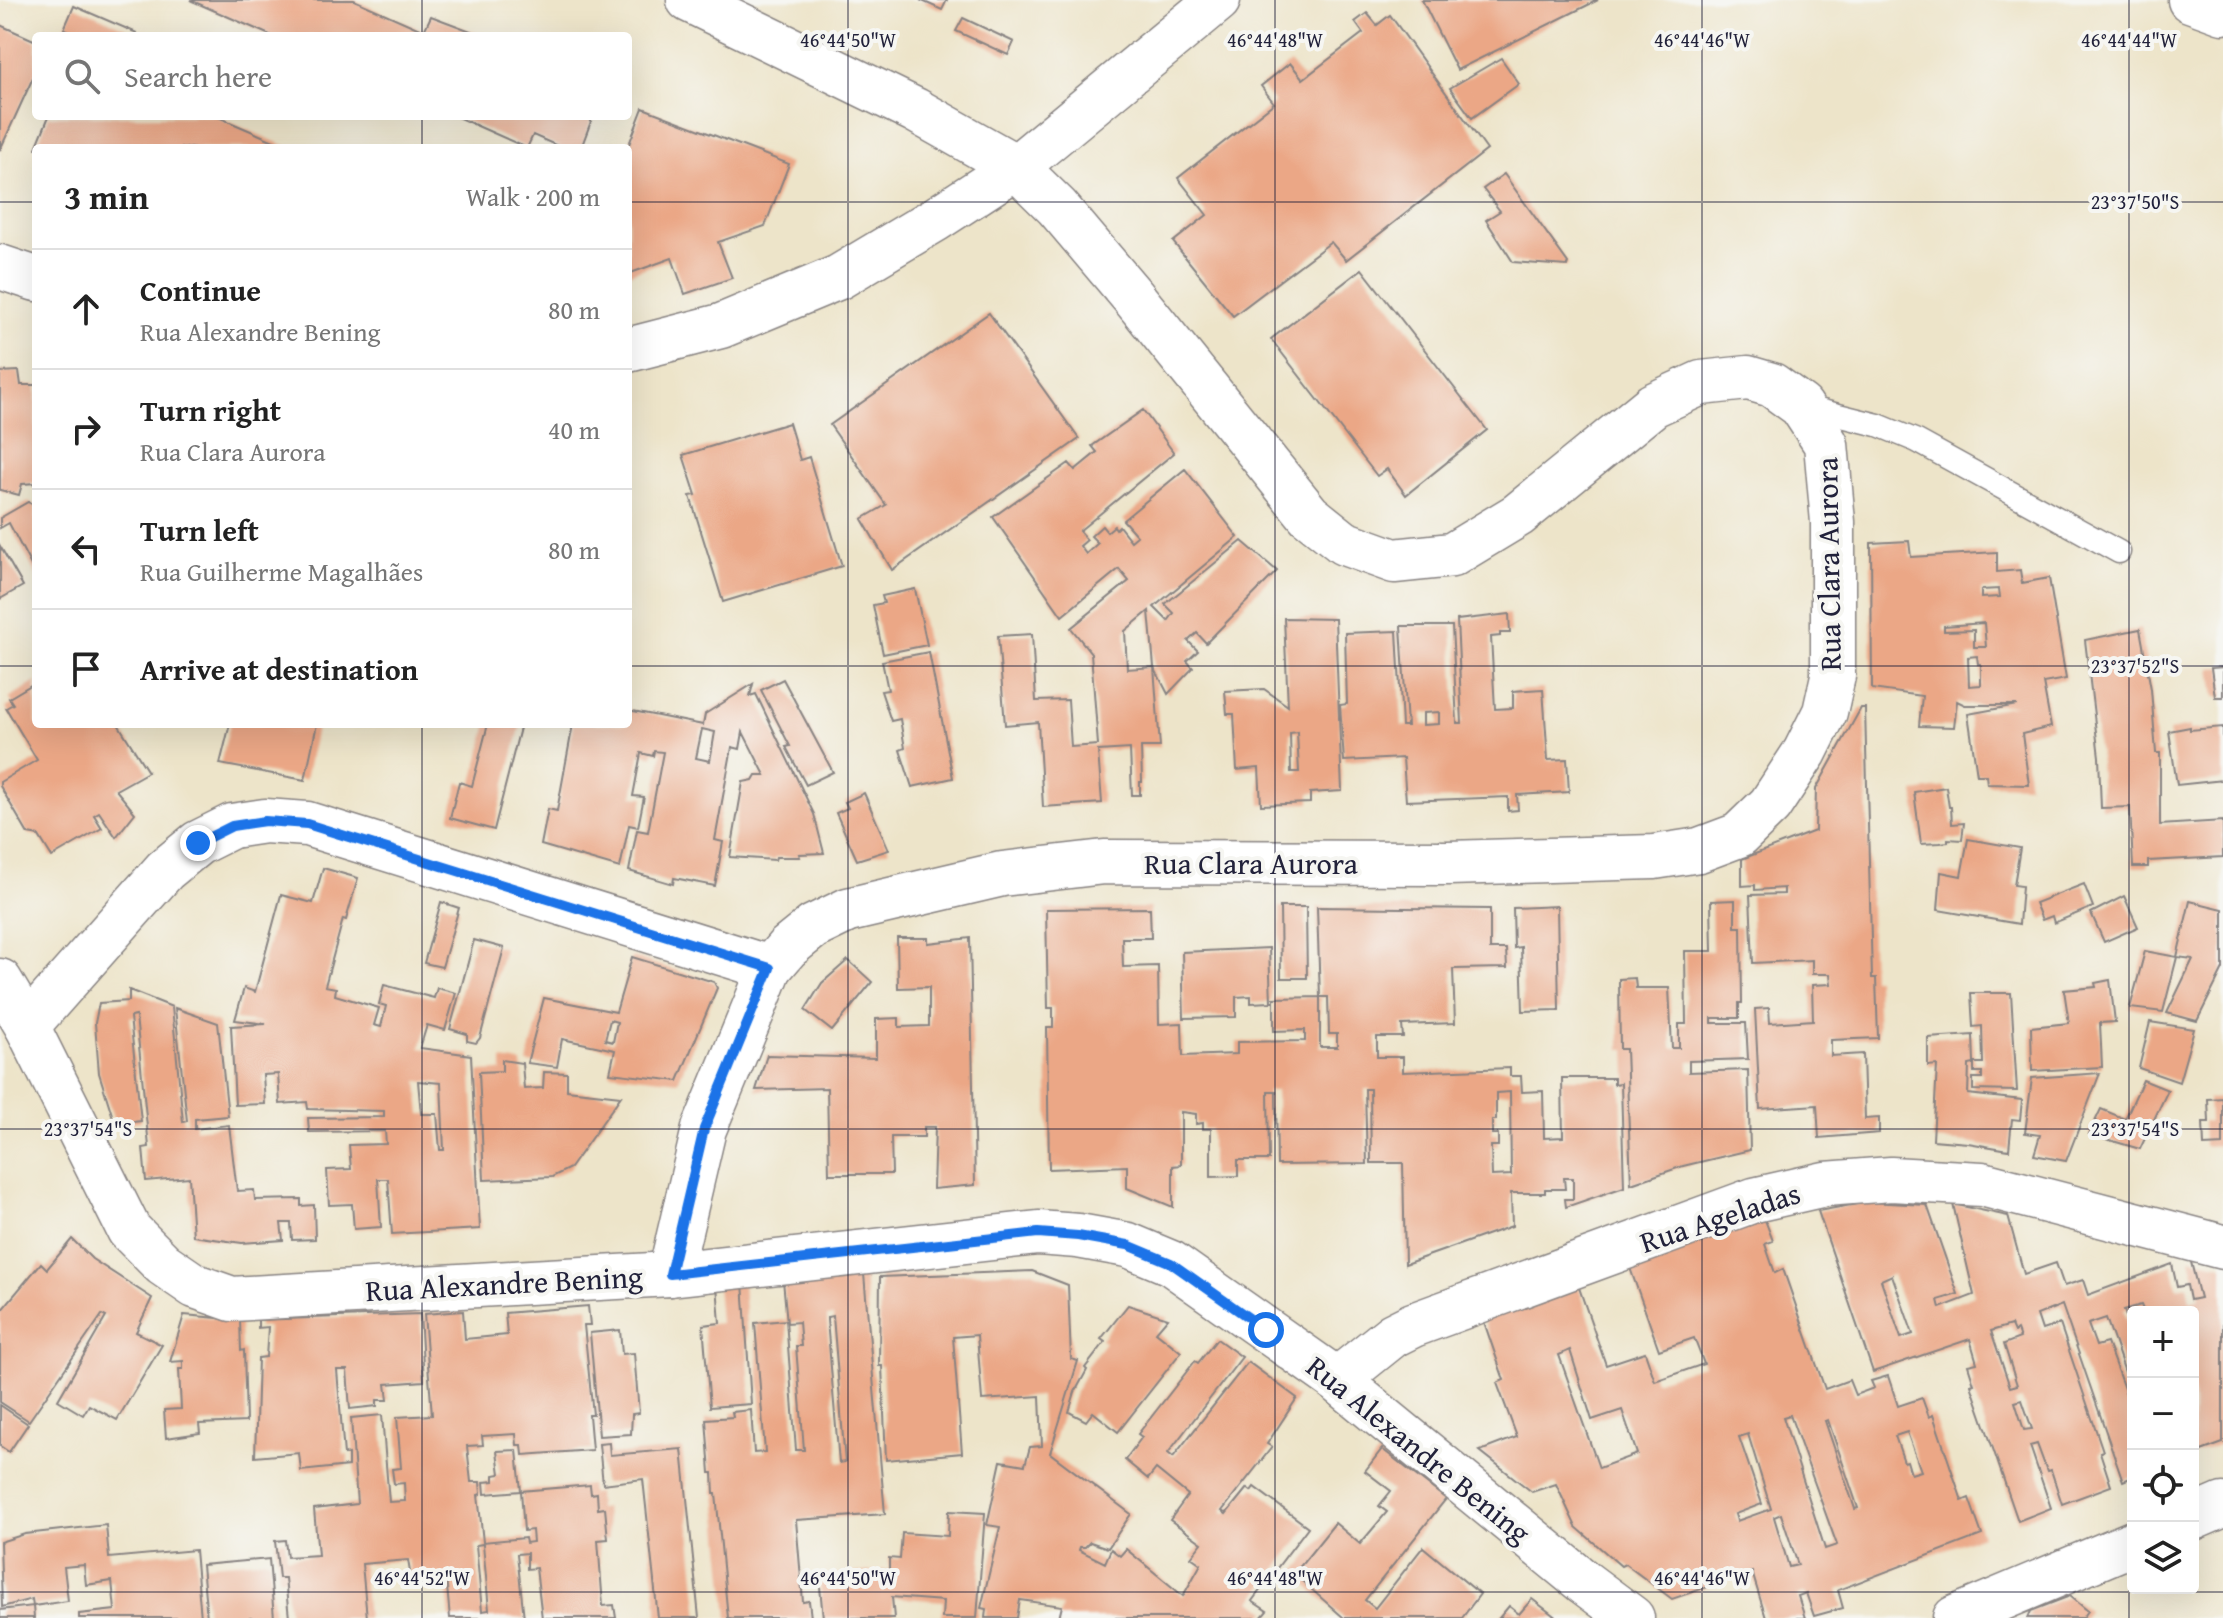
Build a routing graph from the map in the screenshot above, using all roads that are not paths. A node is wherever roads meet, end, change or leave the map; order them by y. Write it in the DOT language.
graph roads {
  1 [pos="689,0"];
  2 [pos="1218,0"];
  3 [pos="2190,0"];
  4 [pos="2223,12"];
  5 [pos="1016,167"];
  6 [pos="0,267"];
  7 [pos="32,278"];
  8 [pos="632,349"];
  9 [pos="1801,406"];
  10 [pos="2119,552"];
  11 [pos="770,968"];
  12 [pos="0,981"];
  13 [pos="27,1026"];
  14 [pos="2223,1247"];
  15 [pos="670,1274"];
  16 [pos="1337,1380"];
  17 [pos="2223,1505"];
  18 [pos="2199,1515"];
  19 [pos="2127,1546"];
  20 [pos="1962,1617"];
  21 [pos="1632,1618"];
  1 -- 5 [label="street, Rua Clara Aurora"];
  2 -- 5 [label="street"];
  3 -- 4 [label="street"];
  5 -- 8 [label="street"];
  5 -- 9 [label="street, Rua Clara Aurora"];
  6 -- 7 [label="street"];
  9 -- 10 [label="lane"];
  9 -- 11 [label="street, Rua Clara Aurora"];
  11 -- 13 [label="street"];
  11 -- 15 [label="street, Rua Clara Aurora"];
  12 -- 13 [label="street, Rua Alexandre Bening"];
  13 -- 15 [label="street, Rua Alexandre Bening"];
  14 -- 16 [label="street, Rua Ageladas"];
  15 -- 16 [label="street, Rua Alexandre Bening"];
  16 -- 21 [label="street, Rua Alexandre Bening"];
  17 -- 18 [label="street"];
  19 -- 20 [label="street"];
}
